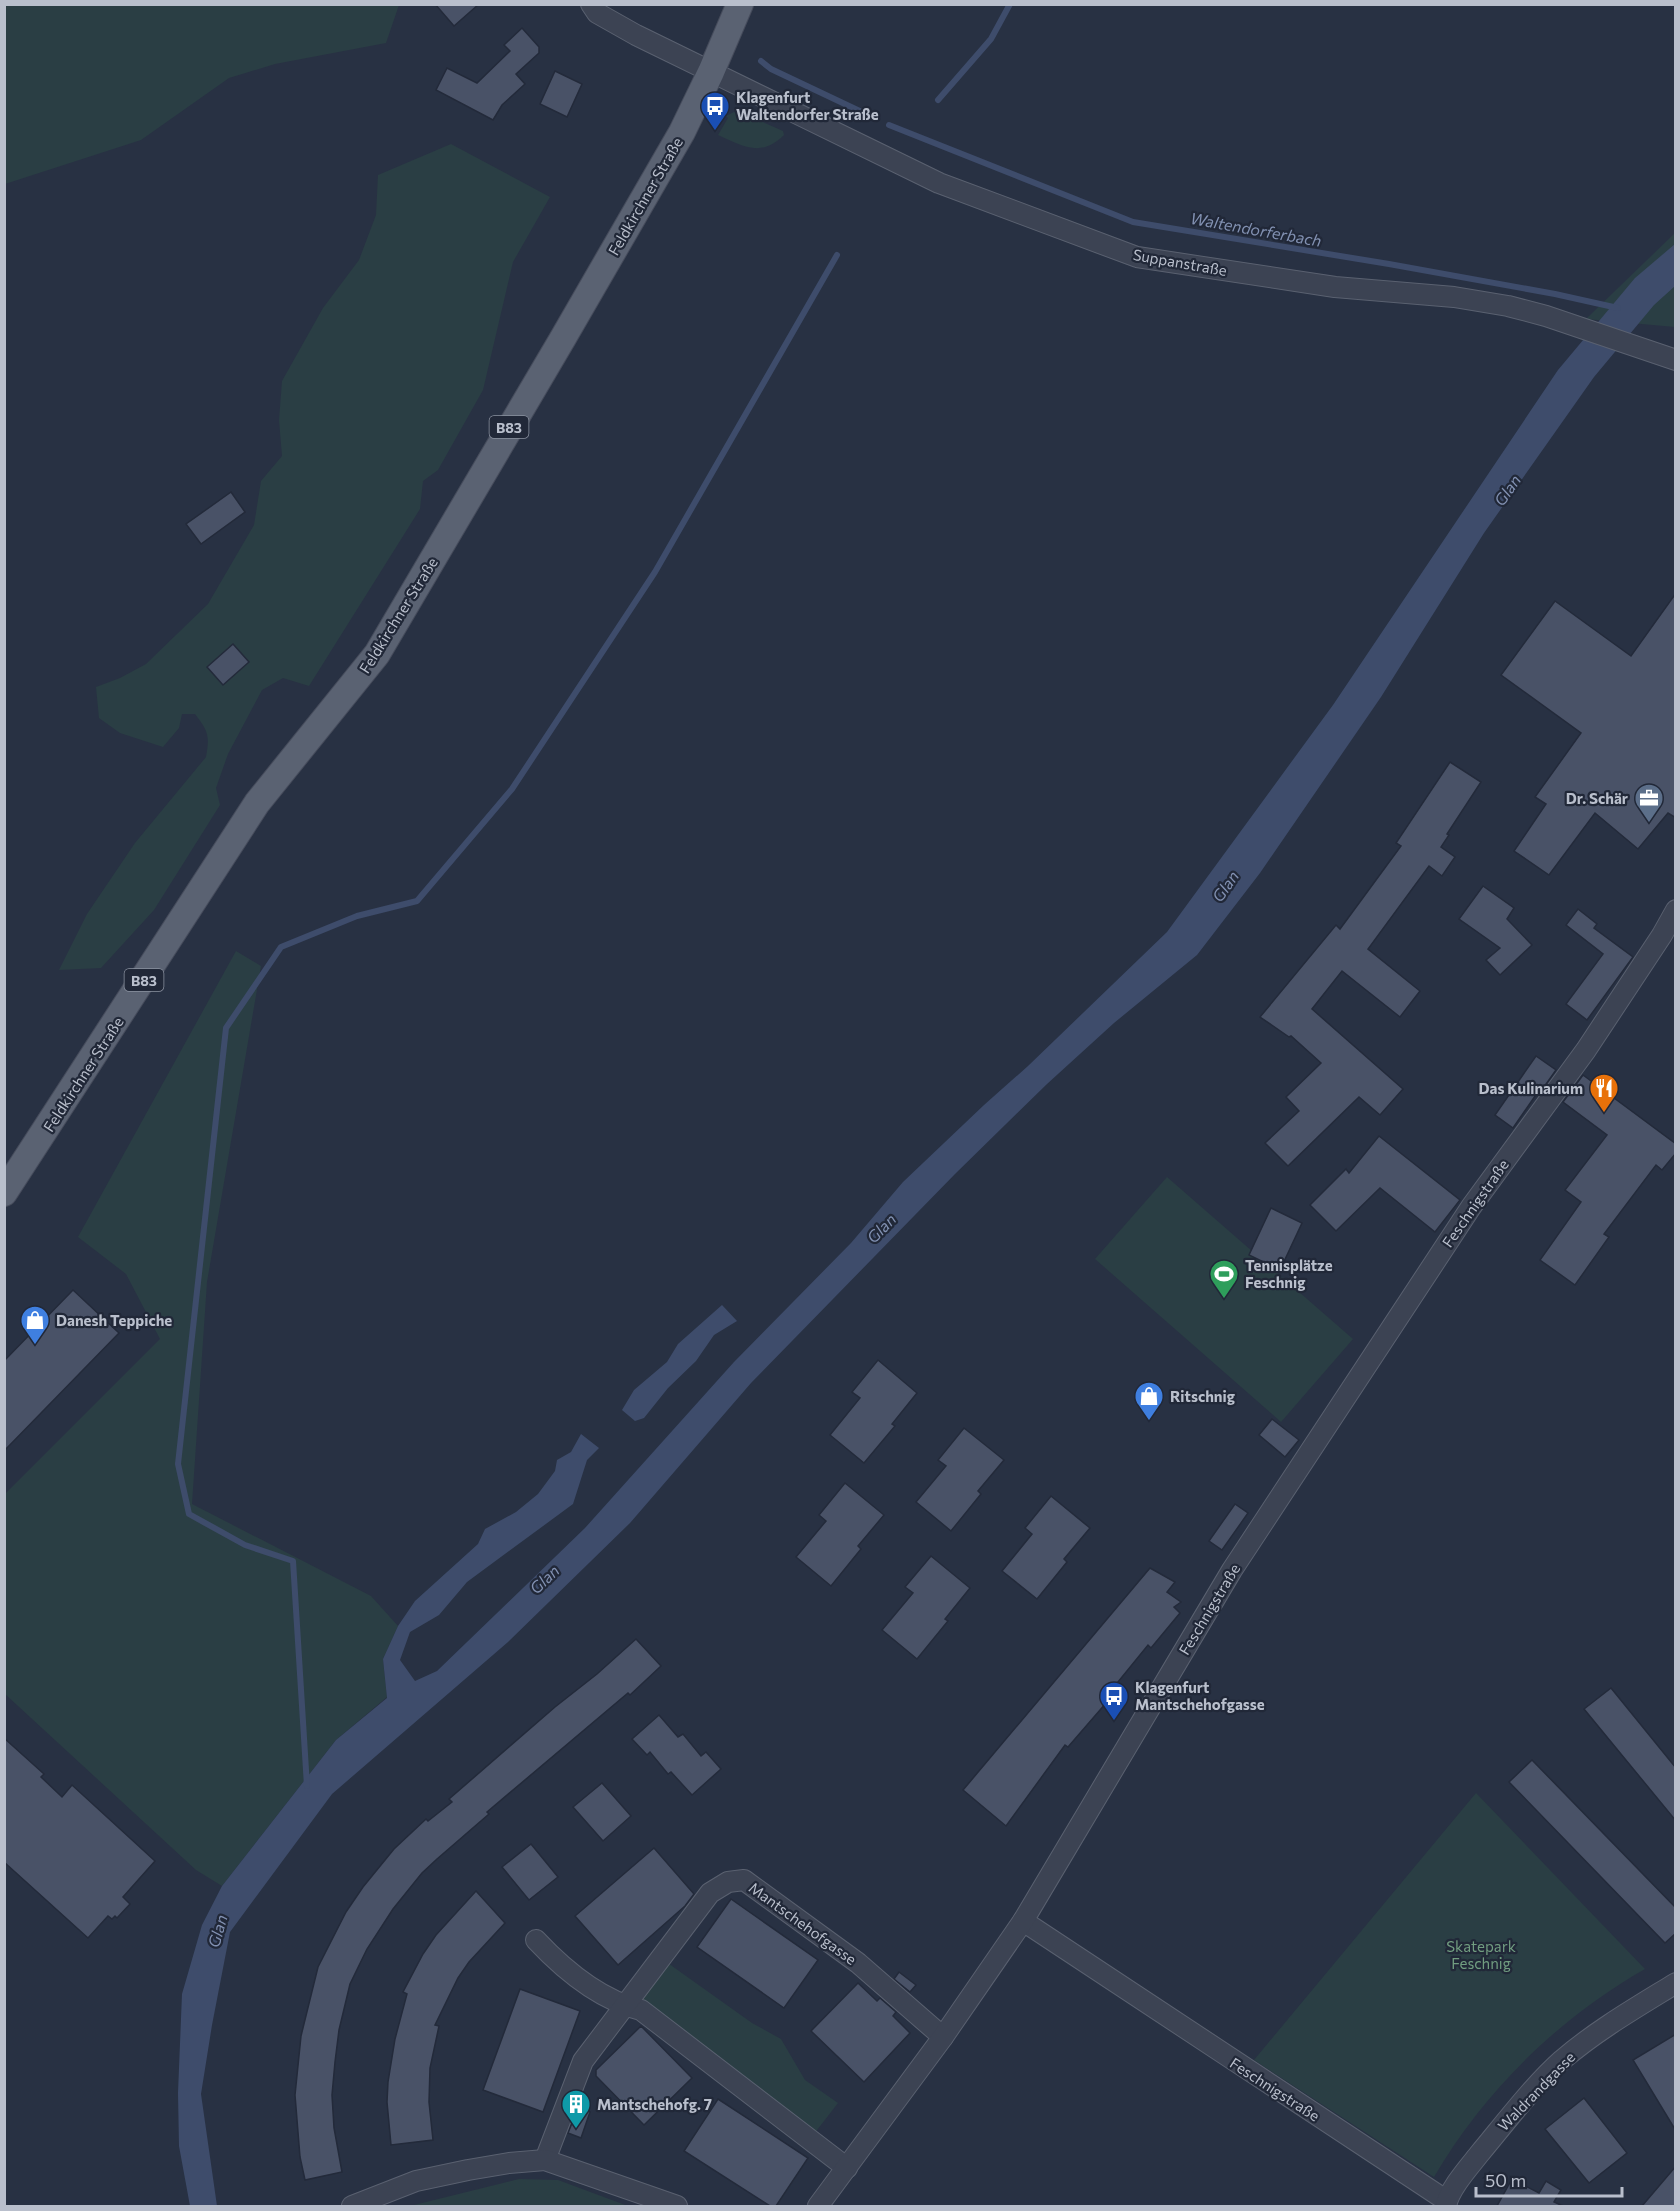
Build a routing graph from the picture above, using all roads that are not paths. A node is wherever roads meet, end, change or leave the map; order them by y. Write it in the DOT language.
graph roads {
  1 [pos="591,4"];
  2 [pos="740,4"];
  3 [pos="711,72"];
  4 [pos="1667,356"];
  5 [pos="1676,910"];
  6 [pos="4,1193"];
  7 [pos="1023,1921"];
  8 [pos="536,1940"];
  9 [pos="1676,1983"];
  10 [pos="623,2005"];
  11 [pos="943,2037"];
  12 [pos="545,2160"];
  13 [pos="847,2168"];
  14 [pos="1447,2204"];
  15 [pos="352,2206"];
  16 [pos="677,2206"];
  17 [pos="819,2206"];
  1 -- 3 [label="street, Suppanstraße"];
  2 -- 3 [label="main road, Feldkirchner Straße / B83"];
  3 -- 4 [label="street, Suppanstraße"];
  3 -- 6 [label="main road, Feldkirchner Straße / B83"];
  5 -- 7 [label="street, Feschnigstraße"];
  7 -- 11 [label="street"];
  7 -- 14 [label="street, Feschnigstraße"];
  8 -- 10 [label="street"];
  9 -- 14 [label="street, Waldrandgasse"];
  10 -- 11 [label="street, Mantschehofgasse"];
  10 -- 12 [label="street, Mantschehofgasse"];
  10 -- 13 [label="street"];
  11 -- 13 [label="street"];
  12 -- 15 [label="street"];
  12 -- 16 [label="street"];
  13 -- 17 [label="street"];
}
